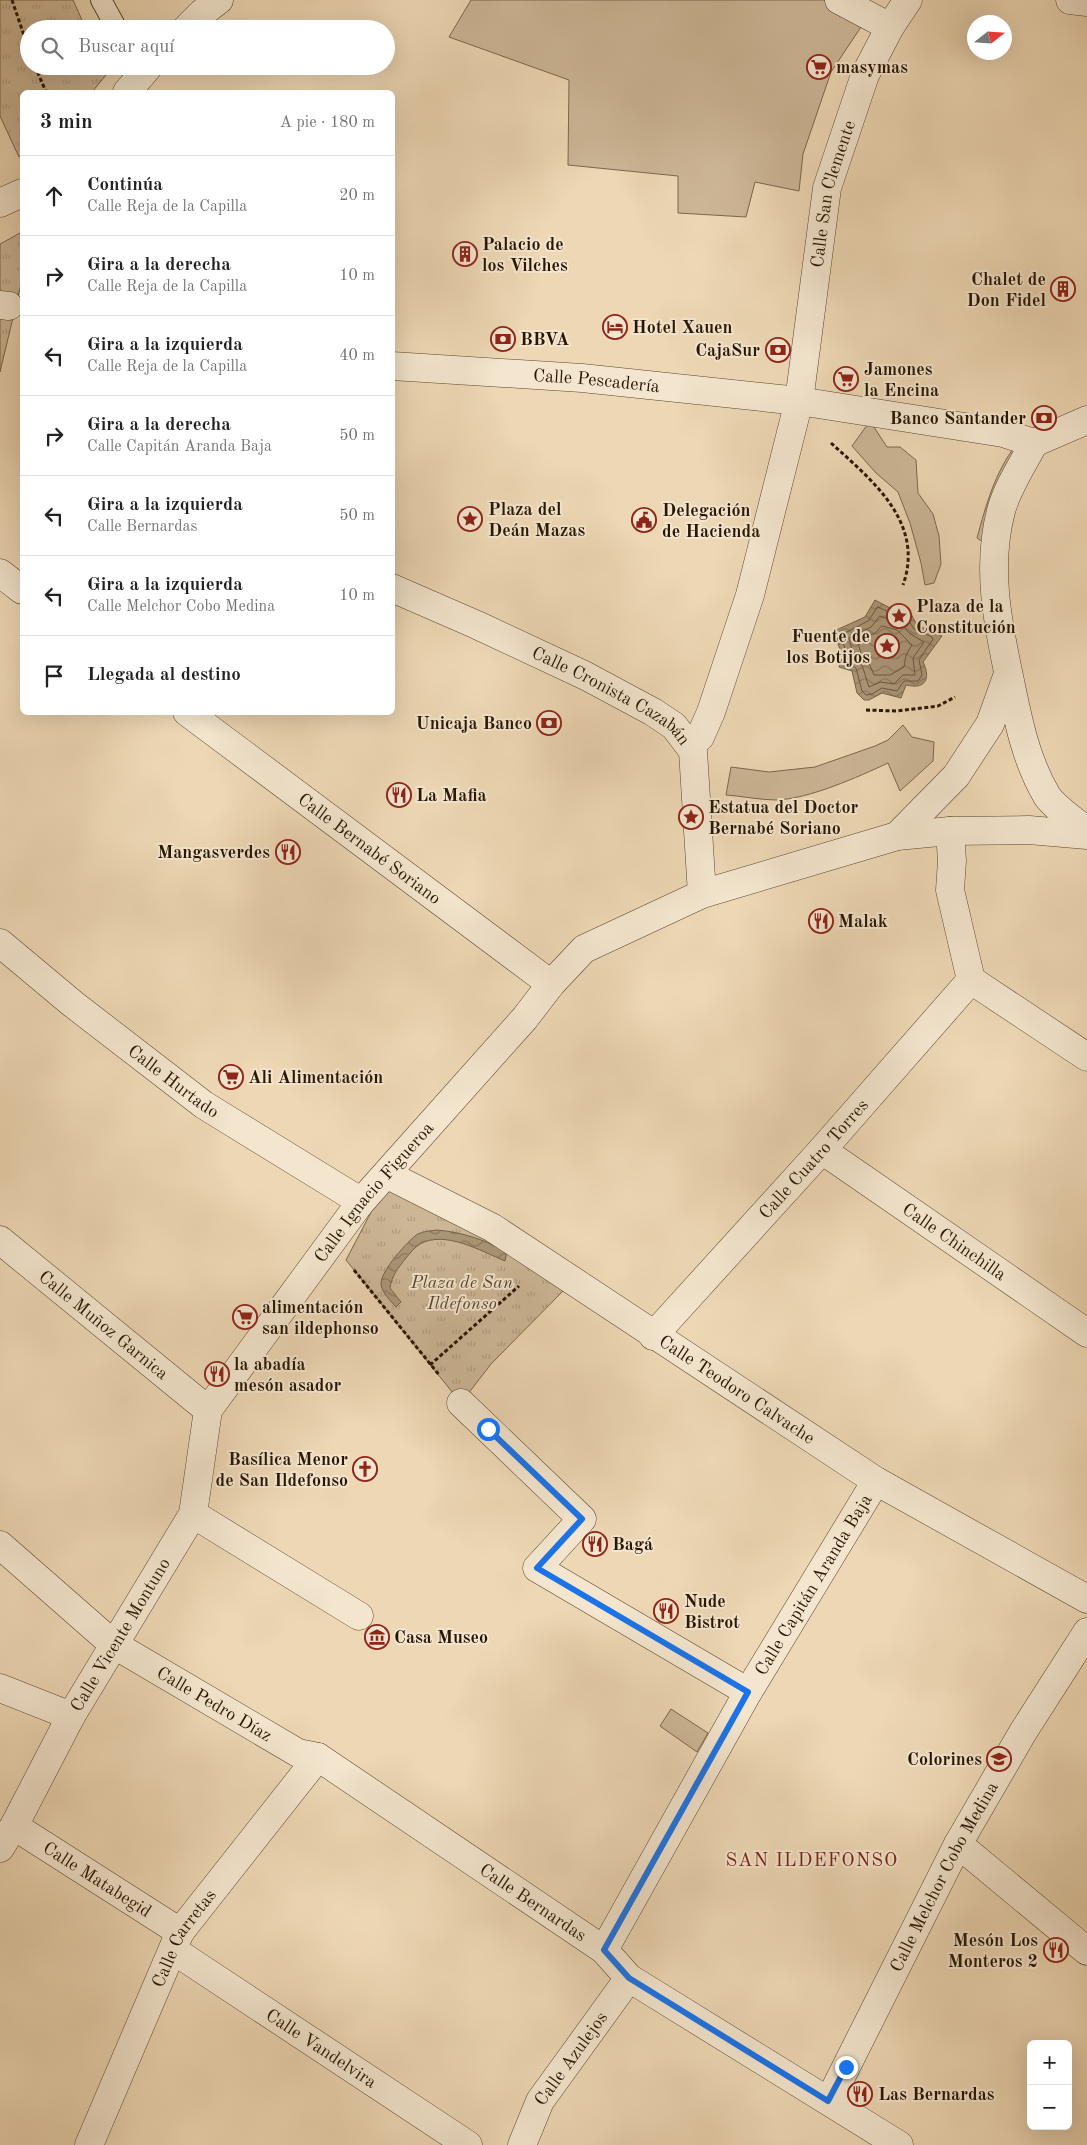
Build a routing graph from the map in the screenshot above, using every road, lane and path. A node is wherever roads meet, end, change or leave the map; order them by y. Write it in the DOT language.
graph roads {
  1 [pos="12,0"];
  2 [pos="101,0"];
  3 [pos="219,0"];
  4 [pos="839,0"];
  5 [pos="908,0"];
  6 [pos="1070,0"];
  7 [pos="1087,2"];
  8 [pos="112,20"];
  9 [pos="195,20"];
  10 [pos="20,24"];
  11 [pos="890,27"];
  12 [pos="39,75"];
  13 [pos="45,90"];
  14 [pos="20,194"];
  15 [pos="0,203"];
  16 [pos="395,366"];
  17 [pos="799,401"];
  18 [pos="1087,420"];
  19 [pos="1034,443"];
  20 [pos="0,573"];
  21 [pos="903,586"];
  22 [pos="20,588"];
  23 [pos="395,589"];
  24 [pos="1008,674"];
  25 [pos="955,697"];
  26 [pos="866,710"];
  27 [pos="191,715"];
  28 [pos="700,737"];
  29 [pos="950,831"];
  30 [pos="1087,831"];
  31 [pos="1087,835"];
  32 [pos="897,836"];
  33 [pos="702,894"];
  34 [pos="0,943"];
  35 [pos="971,980"];
  36 [pos="551,984"];
  37 [pos="1087,1058"];
  38 [pos="822,1150"];
  39 [pos="390,1176"];
  40 [pos="360,1203"];
  41 [pos="0,1240"];
  42 [pos="545,1263"];
  43 [pos="352,1268"];
  44 [pos="1087,1333"];
  45 [pos="653,1336"];
  46 [pos="430,1365"];
  47 [pos="461,1403"];
  48 [pos="208,1410"];
  49 [pos="876,1481"];
  50 [pos="193,1514"];
  51 [pos="0,1545"];
  52 [pos="1087,1599"];
  53 [pos="359,1616"];
  54 [pos="1087,1632"];
  55 [pos="113,1644"];
  56 [pos="0,1688"];
  57 [pos="748,1692"];
  58 [pos="71,1716"];
  59 [pos="318,1757"];
  60 [pos="7,1837"];
  61 [pos="958,1844"];
  62 [pos="177,1941"];
  63 [pos="604,1950"];
  64 [pos="1087,1951"];
  65 [pos="629,1978"];
  66 [pos="828,2101"];
  67 [pos="89,2145"];
  68 [pos="468,2145"];
  69 [pos="522,2145"];
  70 [pos="899,2145"];
  1 -- 10 [label="path"];
  2 -- 8 [label="lane"];
  3 -- 9 [label="street"];
  4 -- 11 [label="street"];
  5 -- 11 [label="street, Calle San Clemente"];
  6 -- 7 [label="street"];
  11 -- 17 [label="street, Calle San Clemente"];
  12 -- 13 [label="path"];
  14 -- 15 [label="street"];
  16 -- 17 [label="street, Calle Pescadería"];
  17 -- 19 [label="street"];
  17 -- 21 [label="path"];
  17 -- 28 [label="street, Calle San Clemente"];
  18 -- 19 [label="street"];
  19 -- 24 [label="street"];
  20 -- 22 [label="street"];
  23 -- 33 [label="street, Calle Cronista Cazabán"];
  24 -- 30 [label="street"];
  24 -- 32 [label="street"];
  25 -- 26 [label="path"];
  27 -- 36 [label="street, Calle Bernabé Soriano"];
  29 -- 31 [label="street"];
  29 -- 32 [label="street"];
  29 -- 35 [label="street"];
  32 -- 33 [label="street, Calle Ignacio Figueroa"];
  33 -- 36 [label="street, Calle Ignacio Figueroa"];
  34 -- 40 [label="street, Calle Hurtado"];
  35 -- 37 [label="street"];
  35 -- 38 [label="street, Calle Cuatro Torres"];
  36 -- 40 [label="street, Calle Ignacio Figueroa"];
  38 -- 44 [label="street, Calle Chinchilla"];
  38 -- 45 [label="street, Calle Cuatro Torres"];
  39 -- 42 [label="street, Calle Teodoro Calvache"];
  40 -- 48 [label="street, Calle Ignacio Figueroa"];
  41 -- 48 [label="street, Calle Muñoz Garnica"];
  42 -- 45 [label="street, Calle Teodoro Calvache"];
  42 -- 46 [label="path"];
  43 -- 46 [label="path"];
  45 -- 49 [label="street, Calle Teodoro Calvache"];
  46 -- 47 [label="path"];
  47 -- 57 [label="street"];
  48 -- 50 [label="street, Calle Vicente Montuno"];
  49 -- 52 [label="street, Calle Teodoro Calvache"];
  49 -- 57 [label="street, Calle Capitán Aranda Baja"];
  50 -- 53 [label="street"];
  50 -- 55 [label="street, Calle Vicente Montuno"];
  51 -- 55 [label="street, Calle Pedro Díaz"];
  54 -- 61 [label="street, Calle Melchor Cobo Medina"];
  55 -- 58 [label="street, Calle Vicente Montuno"];
  55 -- 59 [label="street, Calle Pedro Díaz"];
  56 -- 58 [label="street"];
  57 -- 63 [label="street, Calle Capitán Aranda Baja"];
  58 -- 60 [label="street, Calle Vicente Montuno"];
  59 -- 62 [label="street, Calle Carretas"];
  59 -- 63 [label="street, Calle Bernardas"];
  60 -- 62 [label="street, Calle Matabegid"];
  61 -- 64 [label="street"];
  61 -- 66 [label="street, Calle Melchor Cobo Medina"];
  62 -- 67 [label="street, Calle Carretas"];
  62 -- 68 [label="street, Calle Vandelvira"];
  63 -- 65 [label="street, Calle Bernardas"];
  65 -- 66 [label="street, Calle Bernardas"];
  65 -- 69 [label="street, Calle Azulejos"];
  66 -- 70 [label="street, Calle Bernardas"];
}
